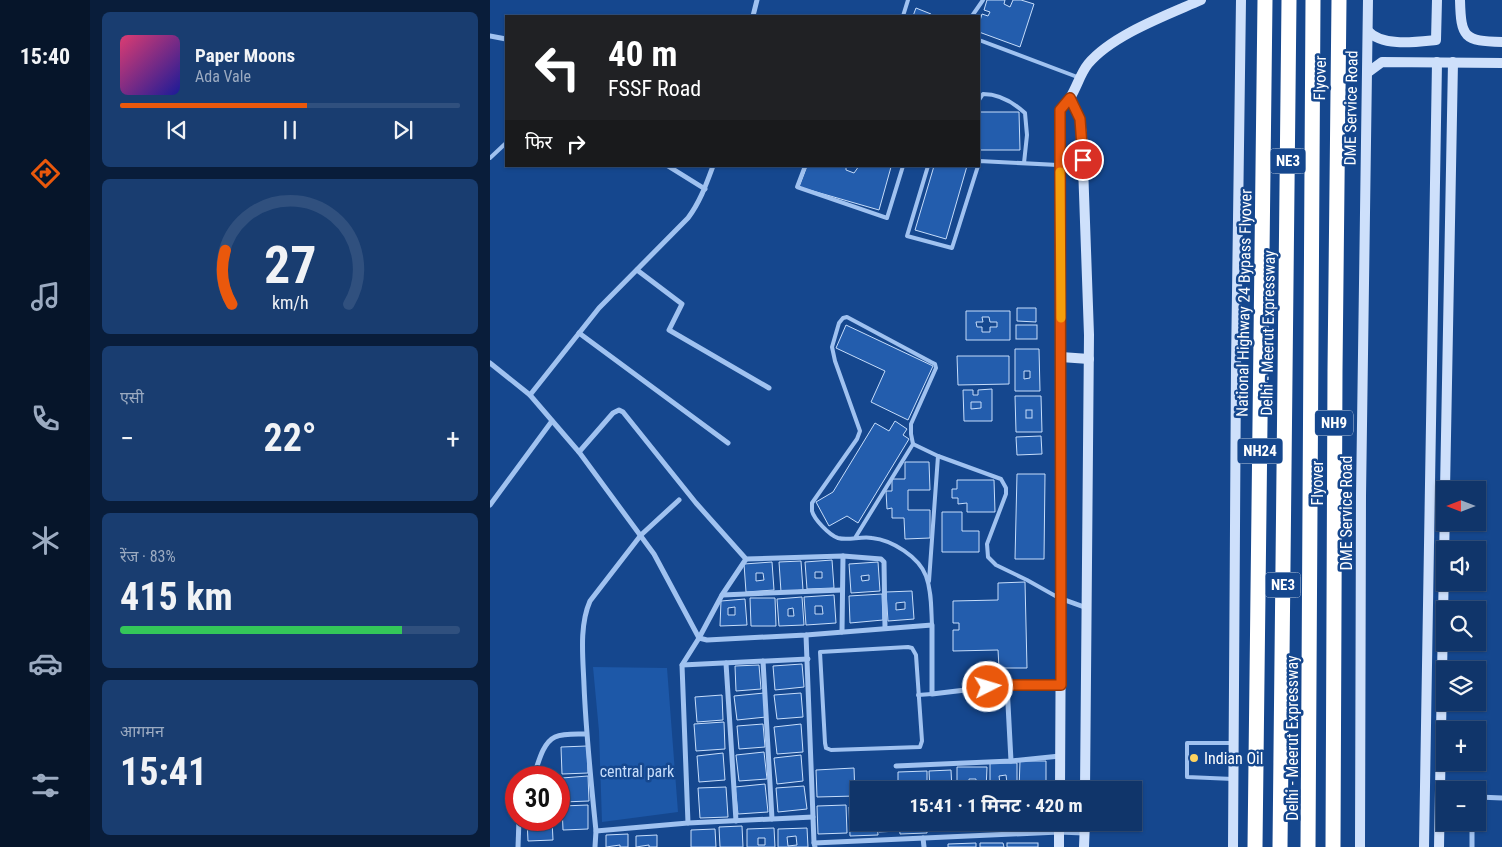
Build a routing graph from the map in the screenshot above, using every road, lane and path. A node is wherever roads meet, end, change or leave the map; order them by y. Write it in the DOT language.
graph roads {
  1 [pos="757,0"];
  2 [pos="908,0"];
  3 [pos="983,0"];
  4 [pos="1201,0"];
  5 [pos="1241,0"];
  6 [pos="1265,0"];
  7 [pos="1290,0"];
  8 [pos="1313,0"];
  9 [pos="1339,0"];
  10 [pos="1368,0"];
  11 [pos="1437,0"];
  12 [pos="1460,0"];
  13 [pos="753,15"];
  14 [pos="903,15"];
  15 [pos="973,15"];
  16 [pos="1368,31"];
  17 [pos="490,36"];
  18 [pos="505,39"];
  19 [pos="980,40"];
  20 [pos="1502,42"];
  21 [pos="1437,62"];
  22 [pos="1453,62"];
  23 [pos="1502,63"];
  24 [pos="1366,73"];
  25 [pos="1080,78"];
  26 [pos="980,98"];
  27 [pos="1070,98"];
  28 [pos="505,144"];
  29 [pos="490,158"];
  30 [pos="980,161"];
  31 [pos="1024,164"];
  32 [pos="1060,165"];
  33 [pos="670,167"];
  34 [pos="713,167"];
  35 [pos="805,167"];
  36 [pos="903,167"];
  37 [pos="928,167"];
  38 [pos="978,167"];
  39 [pos="705,189"];
  40 [pos="1433,255"];
  41 [pos="1449,255"];
  42 [pos="637,270"];
  43 [pos="579,333"];
  44 [pos="1061,357"];
  45 [pos="1089,359"];
  46 [pos="490,363"];
  47 [pos="769,388"];
  48 [pos="530,395"];
  49 [pos="552,421"];
  50 [pos="728,443"];
  51 [pos="913,444"];
  52 [pos="579,452"];
  53 [pos="938,456"];
  54 [pos="1445,481"];
  55 [pos="680,500"];
  56 [pos="490,505"];
  57 [pos="1445,531"];
  58 [pos="641,535"];
  59 [pos="855,538"];
  60 [pos="843,556"];
  61 [pos="746,559"];
  62 [pos="929,585"];
  63 [pos="842,590"];
  64 [pos="722,595"];
  65 [pos="1061,599"];
  66 [pos="1086,608"];
  67 [pos="932,625"];
  68 [pos="884,628"];
  69 [pos="842,632"];
  70 [pos="806,635"];
  71 [pos="699,638"];
  72 [pos="808,659"];
  73 [pos="763,661"];
  74 [pos="726,662"];
  75 [pos="682,665"];
  76 [pos="1007,685"];
  77 [pos="1061,685"];
  78 [pos="918,694"];
  79 [pos="932,694"];
  80 [pos="1441,721"];
  81 [pos="586,734"];
  82 [pos="1436,735"];
  83 [pos="1425,736"];
  84 [pos="1233,743"];
  85 [pos="1060,756"];
  86 [pos="1011,761"];
  87 [pos="537,766"];
  88 [pos="896,766"];
  89 [pos="1233,779"];
  90 [pos="1060,781"];
  91 [pos="1085,781"];
  92 [pos="1486,797"];
  93 [pos="1502,798"];
  94 [pos="814,817"];
  95 [pos="772,819"];
  96 [pos="736,821"];
  97 [pos="688,823"];
  98 [pos="519,831"];
  99 [pos="596,831"];
  100 [pos="1010,831"];
  101 [pos="1059,831"];
  102 [pos="1085,831"];
  103 [pos="1440,831"];
  104 [pos="1472,831"];
  105 [pos="923,838"];
  106 [pos="888,840"];
  107 [pos="850,844"];
  108 [pos="814,845"];
  109 [pos="518,847"];
  110 [pos="595,847"];
  111 [pos="888,847"];
  112 [pos="924,847"];
  113 [pos="1059,847"];
  114 [pos="1084,847"];
  115 [pos="1233,847"];
  116 [pos="1255,847"];
  117 [pos="1280,847"];
  118 [pos="1308,847"];
  119 [pos="1334,847"];
  120 [pos="1360,847"];
  121 [pos="1424,847"];
  122 [pos="1439,847"];
  123 [pos="1472,847"];
  1 -- 13 [label="street"];
  2 -- 14 [label="lane"];
  3 -- 15 [label="lane"];
  4 -- 25 [label="street"];
  5 -- 84 [label="street"];
  6 -- 116 [label="highway, National Highway 24 Bypass Flyover / NH24"];
  7 -- 117 [label="highway, Delhi - Meerut Expressway / NE3"];
  8 -- 118 [label="highway, Delhi - Meerut Expressway / NE3"];
  9 -- 119 [label="highway, Flyover / NH9"];
  10 -- 16 [label="street, DME Service Road"];
  11 -- 16 [label="street"];
  12 -- 20 [label="street"];
  16 -- 24 [label="street, DME Service Road"];
  17 -- 18 [label="street"];
  19 -- 25 [label="lane"];
  21 -- 22 [label="street"];
  21 -- 24 [label="street"];
  21 -- 40 [label="street"];
  22 -- 23 [label="street"];
  22 -- 41 [label="street"];
  24 -- 120 [label="street, DME Service Road"];
  25 -- 27 [label="street"];
  26 -- 31 [label="lane"];
  27 -- 32 [label="street"];
  27 -- 45 [label="street"];
  28 -- 29 [label="lane"];
  30 -- 31 [label="lane"];
  31 -- 32 [label="lane"];
  32 -- 44 [label="street"];
  33 -- 39 [label="street"];
  34 -- 39 [label="street"];
  35 -- 36 [label="lane"];
  37 -- 38 [label="lane"];
  39 -- 42 [label="street"];
  40 -- 41 [label="street"];
  40 -- 83 [label="street"];
  41 -- 54 [label="street"];
  42 -- 43 [label="street"];
  42 -- 47 [label="street"];
  43 -- 48 [label="street"];
  43 -- 50 [label="street"];
  44 -- 45 [label="street"];
  44 -- 65 [label="street"];
  45 -- 66 [label="street"];
  46 -- 48 [label="street"];
  48 -- 49 [label="street"];
  49 -- 52 [label="street"];
  49 -- 56 [label="street"];
  51 -- 53 [label="lane"];
  51 -- 59 [label="lane"];
  51 -- 59 [label="lane"];
  52 -- 58 [label="street"];
  52 -- 61 [label="street"];
  53 -- 62 [label="lane"];
  53 -- 65 [label="lane"];
  55 -- 58 [label="street"];
  57 -- 80 [label="street"];
  58 -- 71 [label="street"];
  58 -- 81 [label="street"];
  59 -- 62 [label="lane"];
  60 -- 61 [label="street"];
  60 -- 63 [label="street"];
  60 -- 68 [label="street"];
  61 -- 64 [label="street"];
  62 -- 67 [label="lane"];
  63 -- 64 [label="street"];
  63 -- 69 [label="street"];
  64 -- 71 [label="street"];
  65 -- 66 [label="street"];
  65 -- 77 [label="street"];
  66 -- 91 [label="street"];
  67 -- 68 [label="street"];
  67 -- 79 [label="street"];
  68 -- 69 [label="street"];
  69 -- 70 [label="street"];
  70 -- 71 [label="street"];
  70 -- 72 [label="street"];
  71 -- 75 [label="street"];
  72 -- 73 [label="street"];
  72 -- 94 [label="street"];
  73 -- 74 [label="street"];
  73 -- 95 [label="street"];
  74 -- 75 [label="street"];
  74 -- 96 [label="street"];
  75 -- 97 [label="street"];
  76 -- 77 [label="street"];
  76 -- 79 [label="street"];
  76 -- 86 [label="street"];
  77 -- 85 [label="street"];
  78 -- 78 [label="lane"];
  78 -- 79 [label="lane"];
  81 -- 87 [label="street"];
  81 -- 99 [label="street"];
  82 -- 83 [label="street"];
  83 -- 121 [label="street"];
  84 -- 89 [label="street"];
  84 -- 89 [label="lane"];
  85 -- 86 [label="street"];
  85 -- 90 [label="street"];
  86 -- 88 [label="street"];
  89 -- 115 [label="street"];
  92 -- 93 [label="street"];
  94 -- 95 [label="street"];
  94 -- 108 [label="street"];
  95 -- 96 [label="street"];
  96 -- 97 [label="street"];
  97 -- 99 [label="street"];
  98 -- 109 [label="street"];
  99 -- 110 [label="street"];
  100 -- 105 [label="street"];
  101 -- 113 [label="street"];
  102 -- 114 [label="street"];
  103 -- 122 [label="street"];
  104 -- 123 [label="street"];
  105 -- 106 [label="street"];
  105 -- 112 [label="street"];
  106 -- 107 [label="street"];
  106 -- 111 [label="street"];
  107 -- 108 [label="street"];
}
